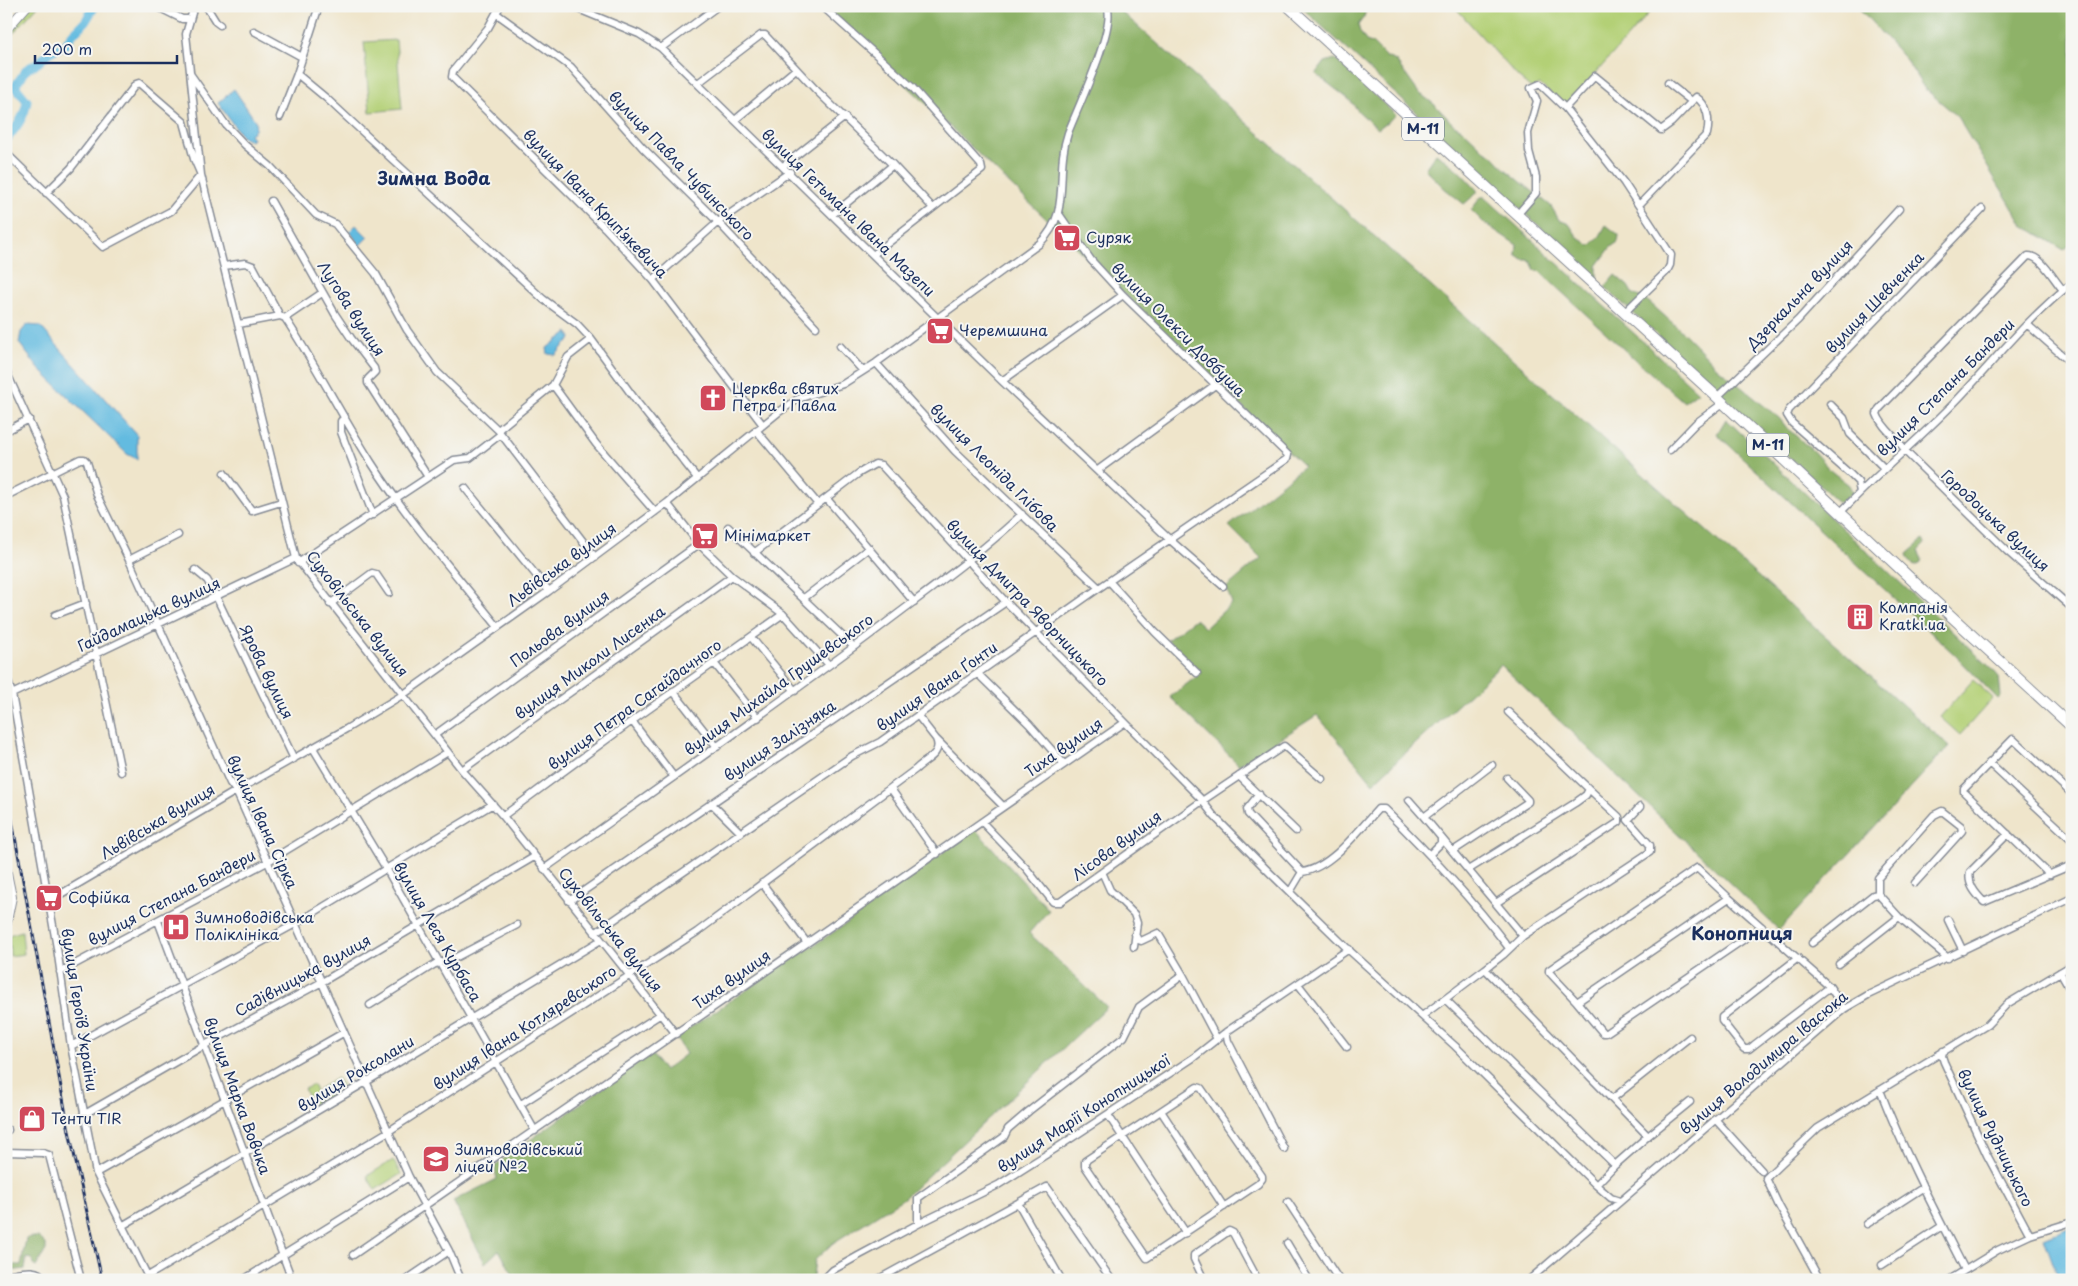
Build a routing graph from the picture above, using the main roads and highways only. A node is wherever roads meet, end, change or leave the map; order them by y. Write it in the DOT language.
graph roads {
  1 [pos="27,6"];
  2 [pos="1288,6"];
  3 [pos="6,30"];
  4 [pos="2072,727"];
  5 [pos="6,868"];
  6 [pos="9,900"];
  7 [pos="6,926"];
  1 -- 3 [label="main road"];
  2 -- 4 [label="highway, М-11"];
  5 -- 6 [label="main road"];
  6 -- 7 [label="main road"];
}
